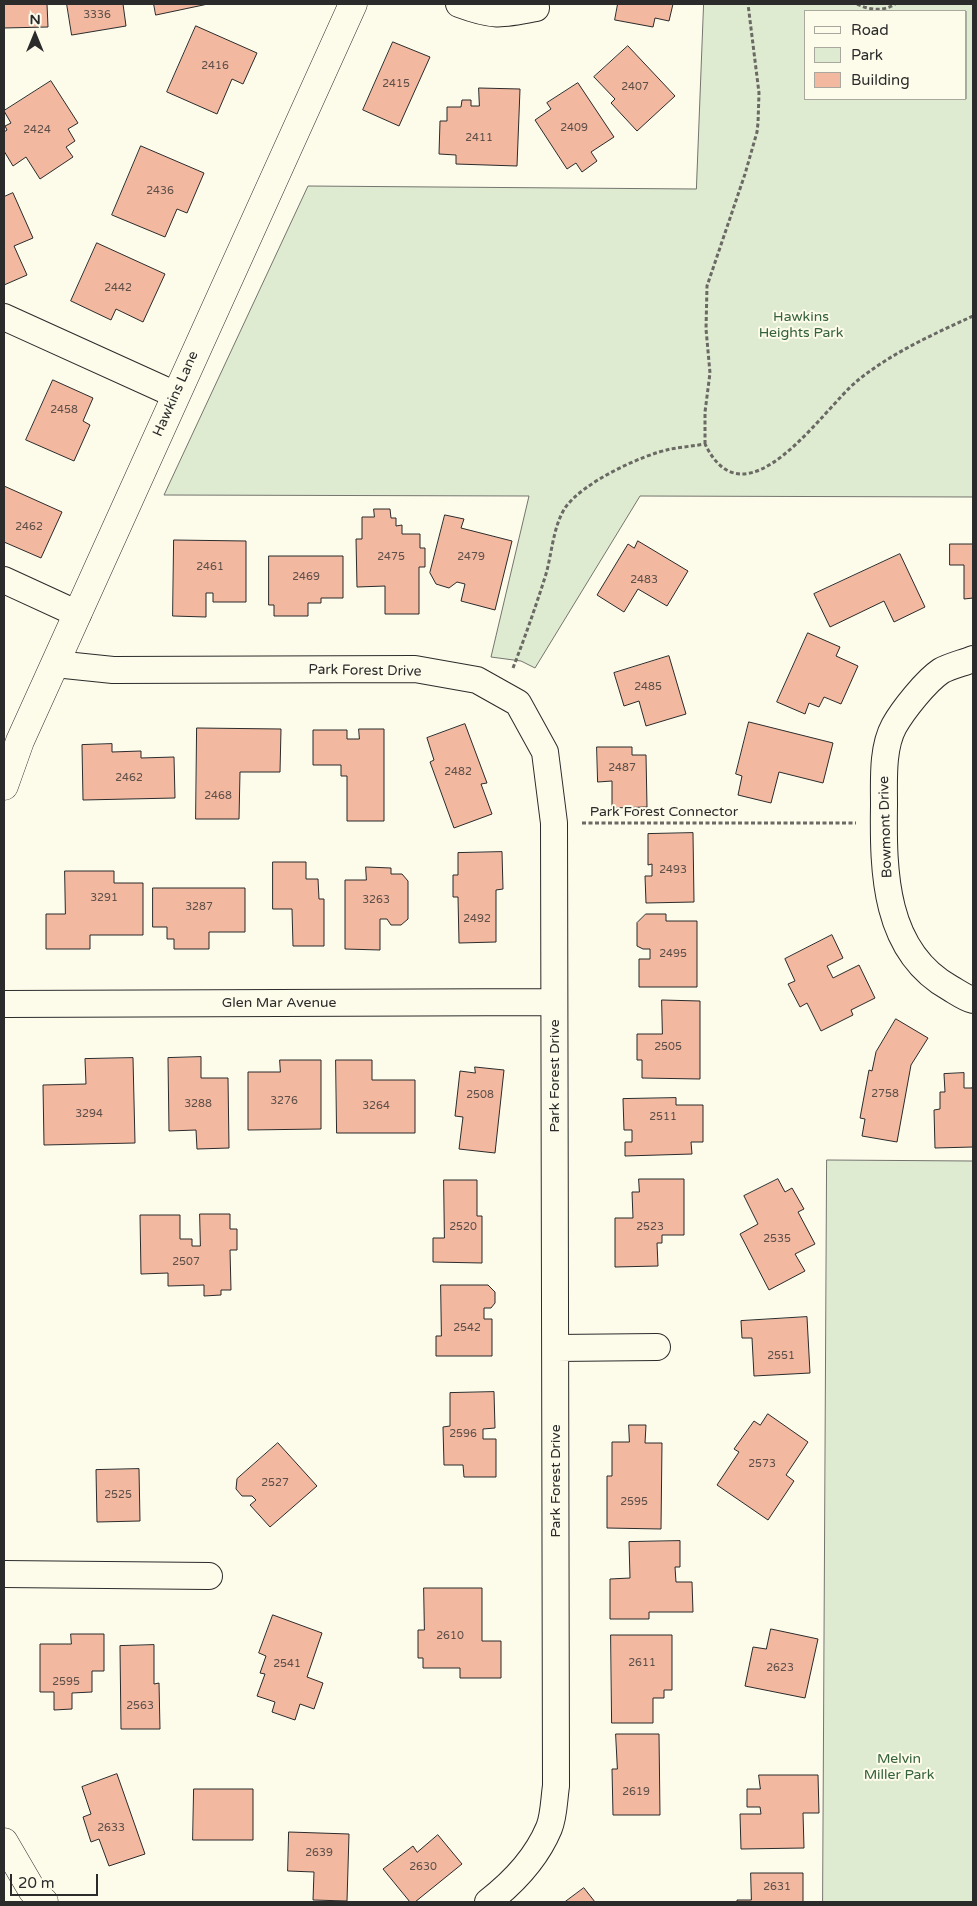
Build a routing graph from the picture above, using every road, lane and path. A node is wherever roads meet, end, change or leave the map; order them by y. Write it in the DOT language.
graph roads {
  1 [pos="353,4"];
  2 [pos="459,4"];
  3 [pos="748,4"];
  4 [pos="857,4"];
  5 [pos="896,4"];
  6 [pos="536,8"];
  7 [pos="973,316"];
  8 [pos="4,317"];
  9 [pos="176,395"];
  10 [pos="705,444"];
  11 [pos="4,580"];
  12 [pos="78,614"];
  13 [pos="973,659"];
  14 [pos="55,664"];
  15 [pos="502,694"];
  16 [pos="4,786"];
  17 [pos="554,823"];
  18 [pos="849,823"];
  19 [pos="973,1000"];
  20 [pos="554,1002"];
  21 [pos="4,1004"];
  22 [pos="657,1347"];
  23 [pos="556,1348"];
  24 [pos="4,1574"];
  25 [pos="209,1576"];
  26 [pos="4,1842"];
  27 [pos="44,1902"];
  28 [pos="488,1902"];
  1 -- 9 [label="street, Hawkins Lane"];
  2 -- 6 [label="street"];
  3 -- 10 [label="path"];
  4 -- 5 [label="path"];
  7 -- 10 [label="path"];
  8 -- 9 [label="street"];
  9 -- 12 [label="street, Hawkins Lane"];
  10 -- 15 [label="path"];
  11 -- 12 [label="street"];
  12 -- 14 [label="street, Hawkins Lane"];
  13 -- 19 [label="street, Bowmont Drive"];
  14 -- 15 [label="street, Park Forest Drive"];
  14 -- 16 [label="street, Hawkins Lane"];
  15 -- 17 [label="street, Park Forest Drive"];
  17 -- 18 [label="path, Park Forest Connector"];
  17 -- 20 [label="street, Park Forest Drive"];
  20 -- 21 [label="street, Glen Mar Avenue"];
  20 -- 23 [label="street, Park Forest Drive"];
  22 -- 23 [label="street"];
  23 -- 28 [label="street, Park Forest Drive"];
  24 -- 25 [label="street"];
  26 -- 27 [label="street"];
}
